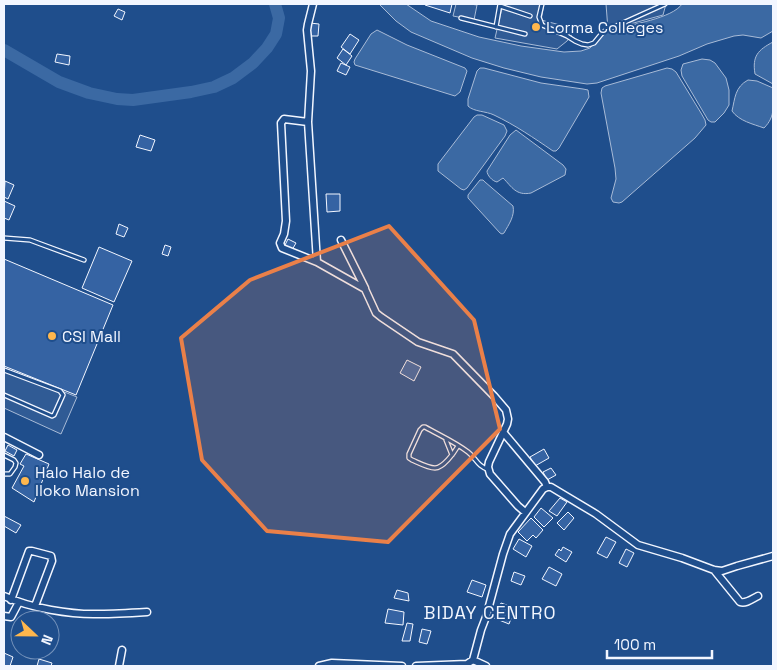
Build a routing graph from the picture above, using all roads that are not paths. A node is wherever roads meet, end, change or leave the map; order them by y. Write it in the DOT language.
graph roads {
  1 [pos="313,4"];
  2 [pos="542,4"];
  3 [pos="665,4"];
  4 [pos="500,5"];
  5 [pos="530,16"];
  6 [pos="461,18"];
  7 [pos="496,27"];
  8 [pos="525,34"];
  9 [pos="308,122"];
  10 [pos="4,238"];
  11 [pos="341,240"];
  12 [pos="84,260"];
  13 [pos="317,262"];
  14 [pos="365,289"];
  15 [pos="4,370"];
  16 [pos="4,394"];
  17 [pos="503,432"];
  18 [pos="4,437"];
  19 [pos="446,439"];
  20 [pos="458,446"];
  21 [pos="39,454"];
  22 [pos="4,455"];
  23 [pos="452,455"];
  24 [pos="489,470"];
  25 [pos="4,474"];
  26 [pos="546,487"];
  27 [pos="526,512"];
  28 [pos="773,556"];
  29 [pos="714,570"];
  30 [pos="4,596"];
  31 [pos="758,596"];
  32 [pos="11,600"];
  33 [pos="19,602"];
  34 [pos="35,606"];
  35 [pos="147,612"];
  36 [pos="4,616"];
  37 [pos="122,650"];
  38 [pos="473,660"];
  39 [pos="119,666"];
  40 [pos="319,666"];
  41 [pos="402,666"];
  42 [pos="416,666"];
  43 [pos="486,666"];
  1 -- 9 [label="street"];
  2 -- 3 [label="lane"];
  4 -- 5 [label="lane"];
  4 -- 7 [label="lane"];
  6 -- 7 [label="lane"];
  7 -- 8 [label="lane"];
  9 -- 13 [label="street"];
  9 -- 13 [label="street"];
  10 -- 12 [label="lane"];
  11 -- 14 [label="street"];
  13 -- 14 [label="street"];
  14 -- 17 [label="street"];
  15 -- 16 [label="lane"];
  17 -- 24 [label="street"];
  17 -- 26 [label="street"];
  18 -- 21 [label="street"];
  19 -- 20 [label="lane"];
  19 -- 23 [label="lane"];
  19 -- 23 [label="lane"];
  20 -- 23 [label="lane"];
  20 -- 24 [label="lane"];
  22 -- 25 [label="lane"];
  24 -- 27 [label="street"];
  26 -- 27 [label="street"];
  26 -- 29 [label="street"];
  27 -- 38 [label="street"];
  28 -- 29 [label="street"];
  29 -- 31 [label="street"];
  30 -- 32 [label="street"];
  32 -- 33 [label="street"];
  32 -- 34 [label="street"];
  33 -- 34 [label="street"];
  33 -- 36 [label="street"];
  34 -- 35 [label="street"];
  37 -- 39 [label="street"];
  38 -- 42 [label="street"];
  38 -- 43 [label="street"];
  40 -- 41 [label="street"];
}
